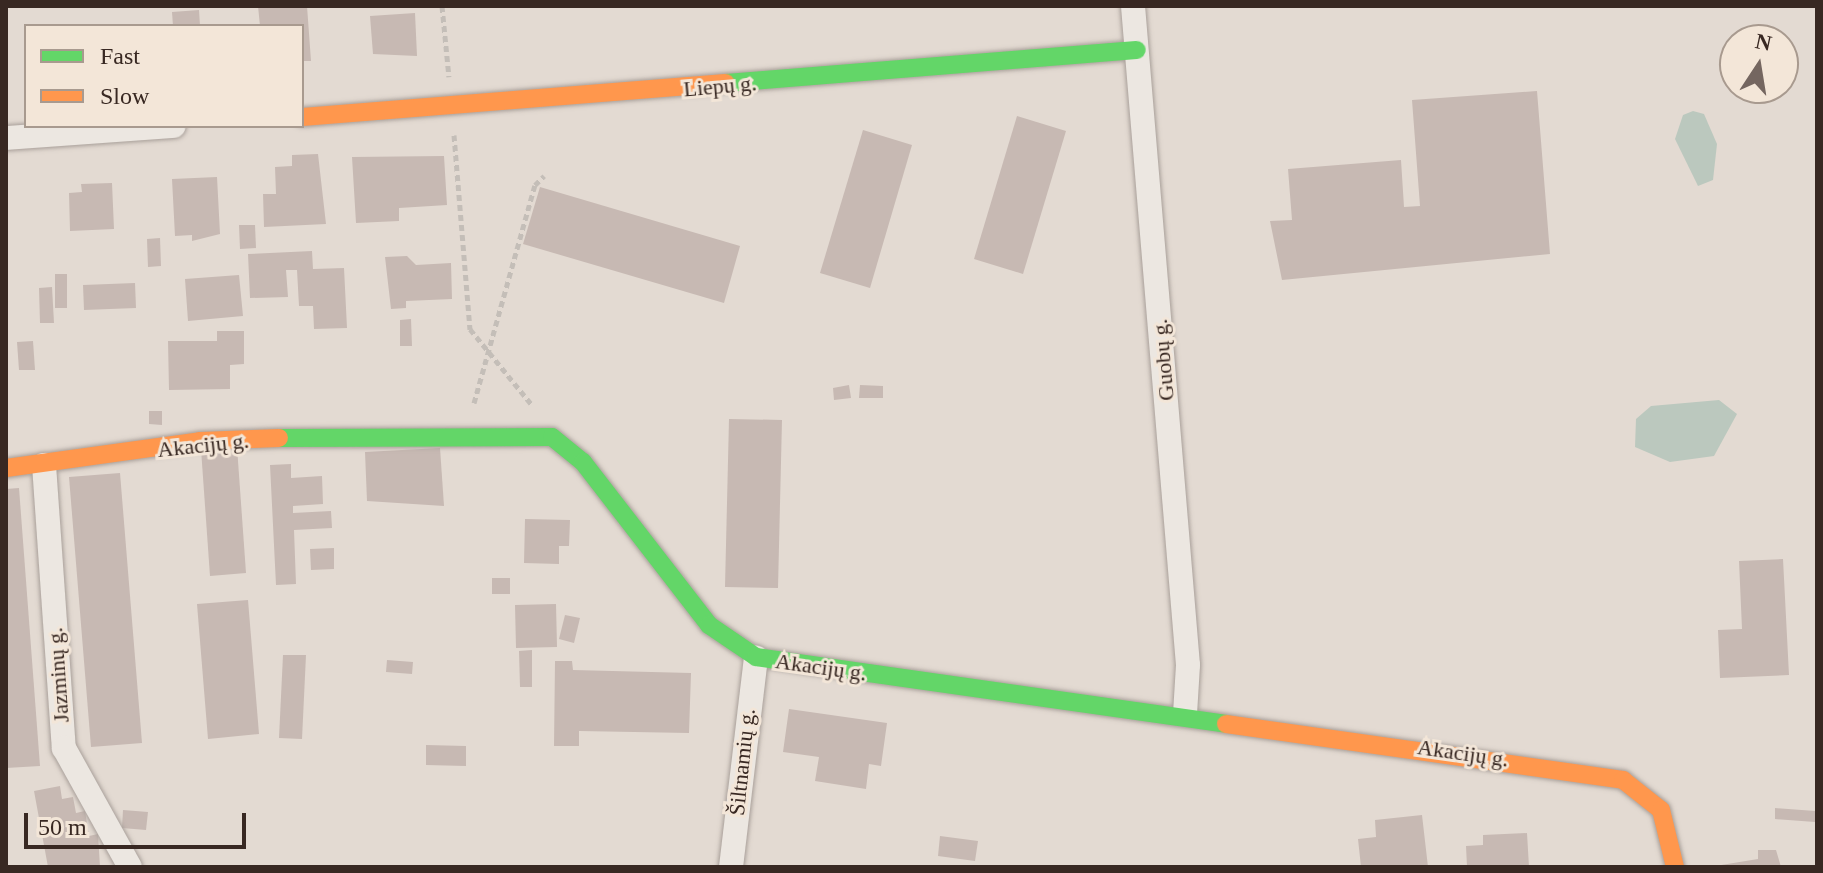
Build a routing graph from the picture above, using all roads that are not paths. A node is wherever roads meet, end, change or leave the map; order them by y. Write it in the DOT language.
graph roads {
  1 [pos="1133,6"];
  2 [pos="1137,50"];
  3 [pos="304,117"];
  4 [pos="146,128"];
  5 [pos="6,138"];
  6 [pos="44,465"];
  7 [pos="6,468"];
  8 [pos="756,657"];
  9 [pos="1185,714"];
  10 [pos="130,867"];
  11 [pos="731,867"];
  12 [pos="1675,867"];
  1 -- 2 [label="street, Guobų g."];
  2 -- 3 [label="street, Liepų g."];
  2 -- 9 [label="street, Guobų g."];
  4 -- 5 [label="street"];
  6 -- 7 [label="street, Akacijų g."];
  6 -- 8 [label="street, Akacijų g."];
  6 -- 10 [label="street, Jazminų g."];
  8 -- 9 [label="street, Akacijų g."];
  8 -- 11 [label="street, Šiltnamių g."];
  9 -- 12 [label="street, Akacijų g."];
}
